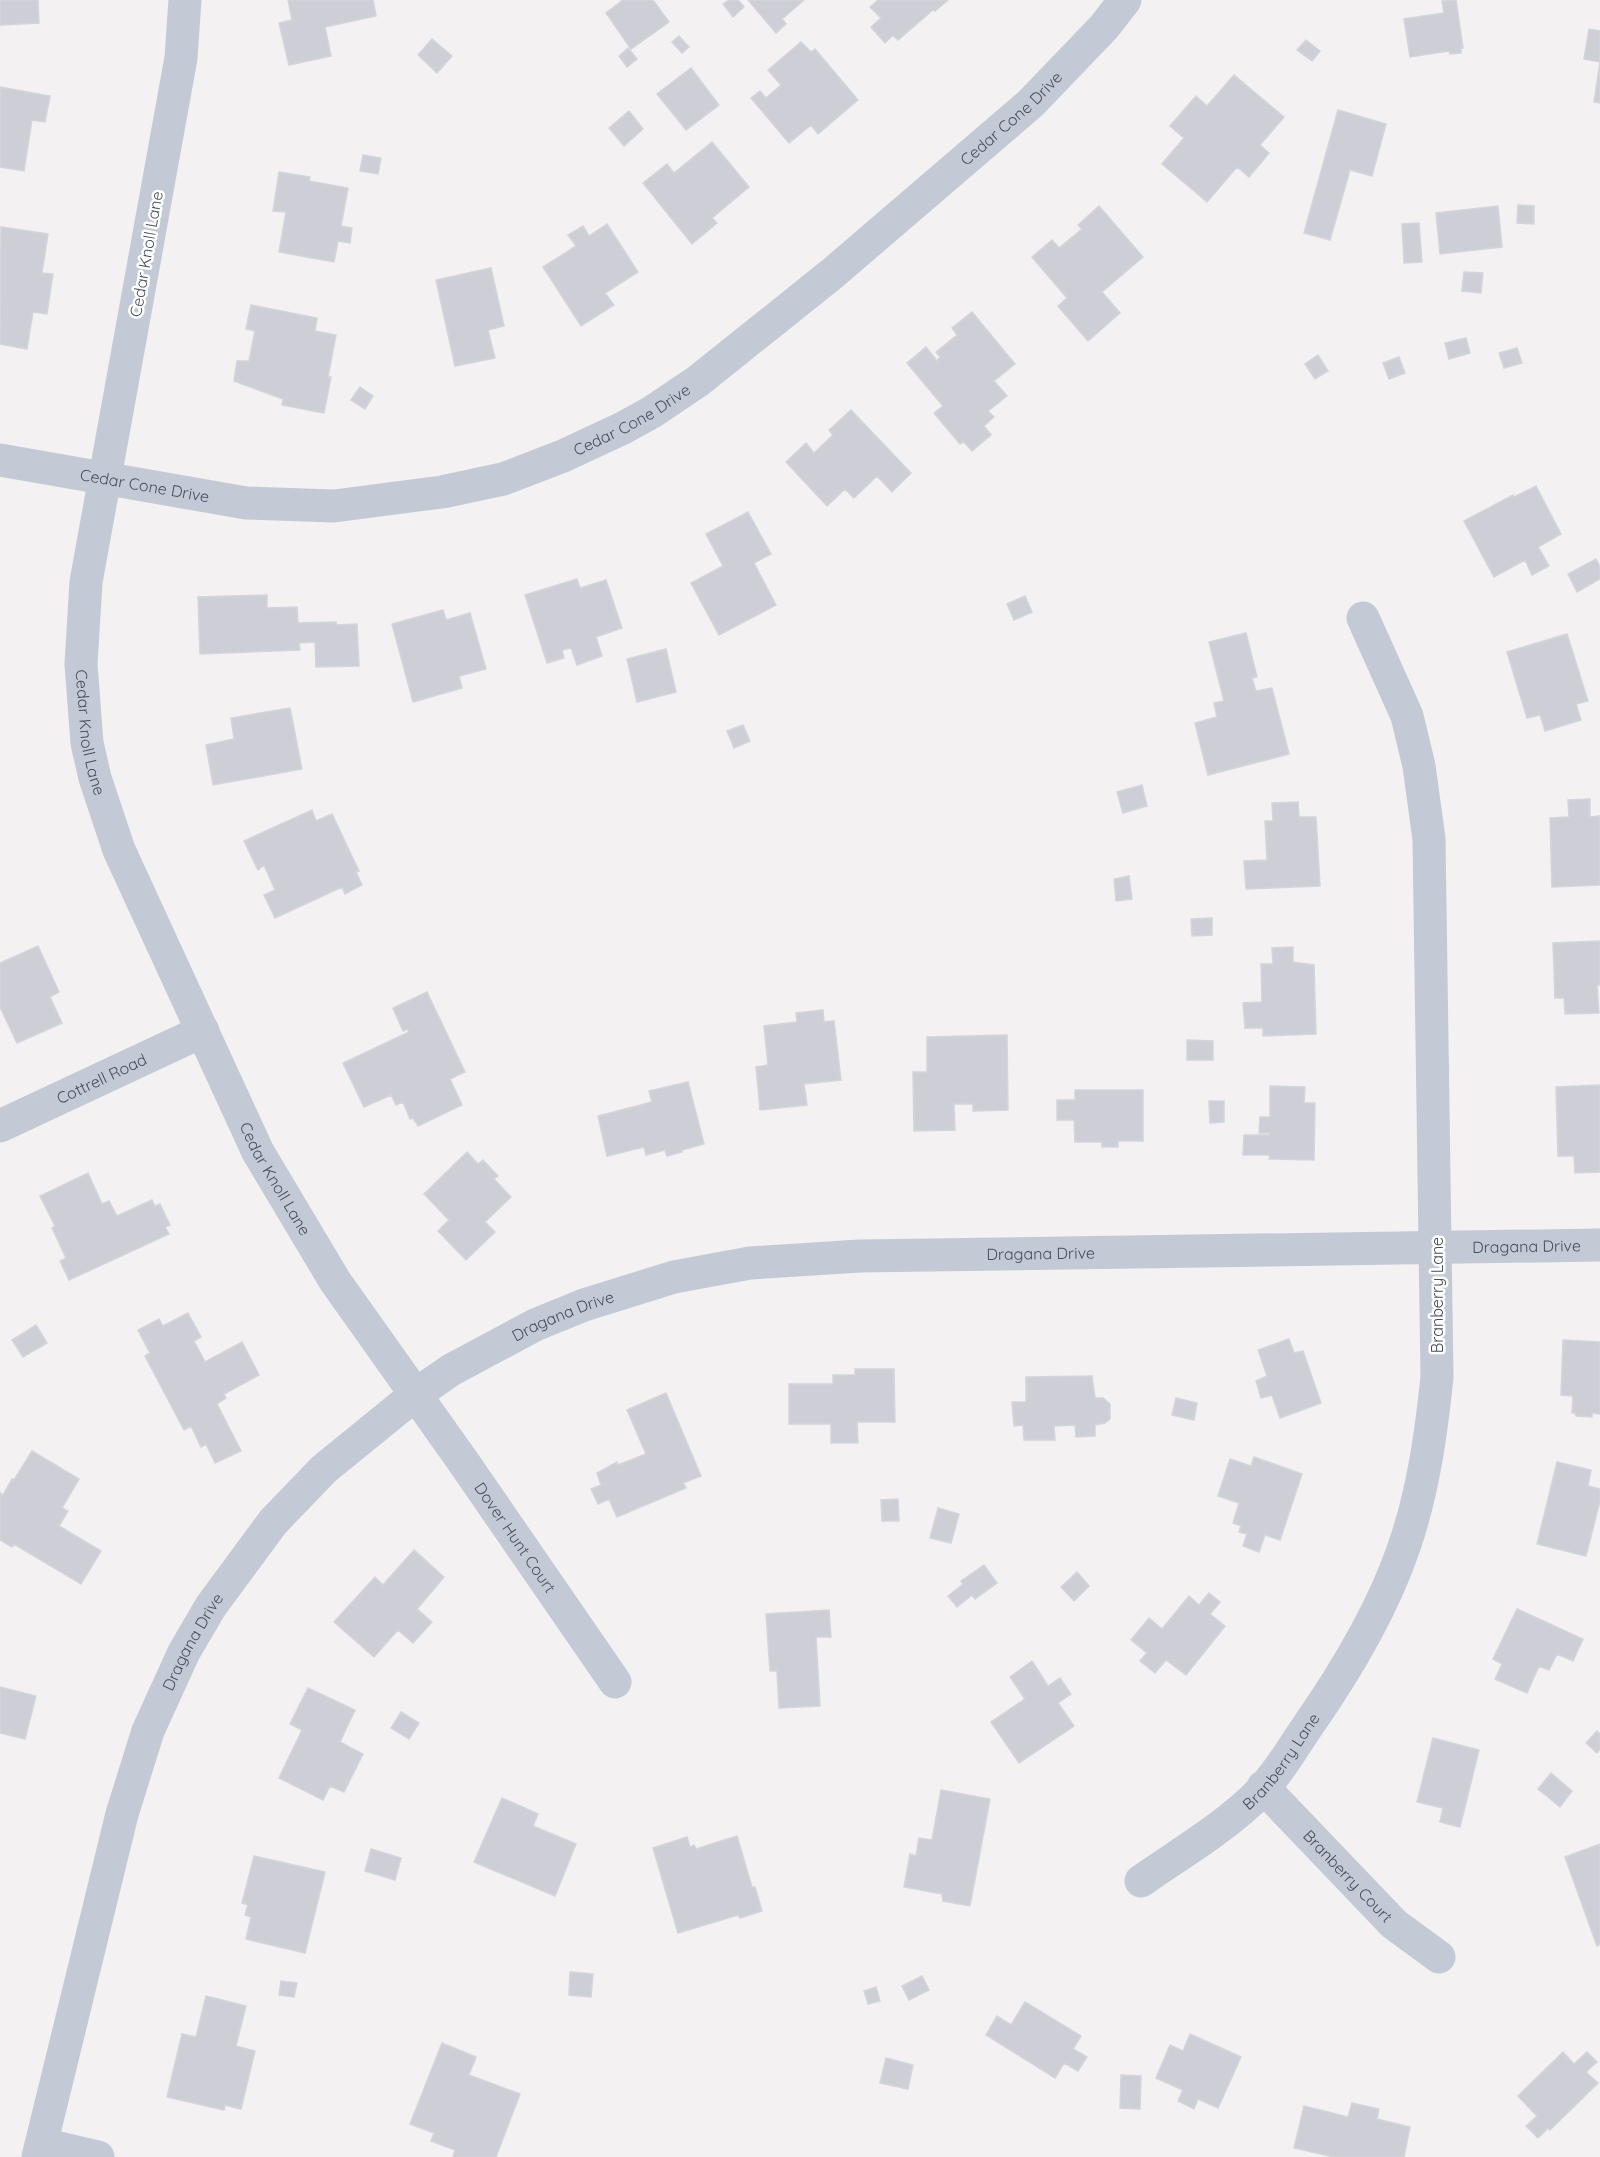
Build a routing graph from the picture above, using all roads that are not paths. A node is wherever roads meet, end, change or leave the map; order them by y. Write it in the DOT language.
graph roads {
  1 [pos="185,0"];
  2 [pos="1125,0"];
  3 [pos="0,460"];
  4 [pos="105,479"];
  5 [pos="1363,618"];
  6 [pos="203,1031"];
  7 [pos="0,1126"];
  8 [pos="1600,1245"];
  9 [pos="1437,1247"];
  10 [pos="415,1395"];
  11 [pos="615,1682"];
  12 [pos="1263,1787"];
  13 [pos="1141,1881"];
  14 [pos="1439,1957"];
  15 [pos="40,2150"];
  16 [pos="98,2157"];
  1 -- 4 [label="street, Cedar Knoll Lane"];
  2 -- 4 [label="street, Cedar Cone Drive"];
  3 -- 4 [label="street, Cedar Cone Drive"];
  4 -- 6 [label="street, Cedar Knoll Lane"];
  5 -- 9 [label="street, Branberry Lane"];
  6 -- 7 [label="street, Cottrell Road"];
  6 -- 10 [label="street, Cedar Knoll Lane"];
  8 -- 9 [label="street, Dragana Drive"];
  9 -- 10 [label="street, Dragana Drive"];
  9 -- 12 [label="street, Branberry Lane"];
  10 -- 11 [label="street, Dover Hunt Court"];
  10 -- 15 [label="street, Dragana Drive"];
  12 -- 13 [label="street, Branberry Lane"];
  12 -- 14 [label="street, Branberry Court"];
  15 -- 16 [label="street"];
}
